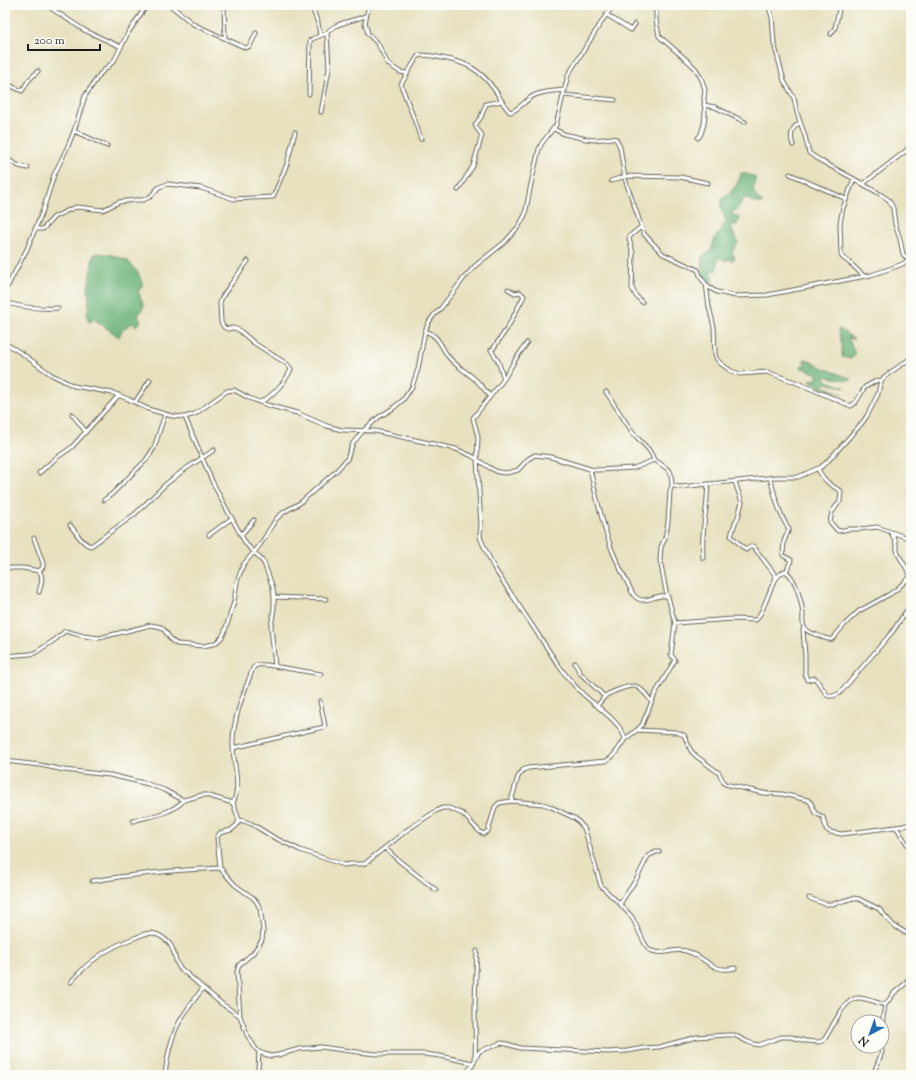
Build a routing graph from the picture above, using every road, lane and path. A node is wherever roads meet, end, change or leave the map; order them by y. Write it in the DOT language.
graph roads {
  1 [pos="46,5"];
  2 [pos="148,5"];
  3 [pos="170,5"];
  4 [pos="224,5"];
  5 [pos="311,5"];
  6 [pos="369,5"];
  7 [pos="614,5"];
  8 [pos="656,5"];
  9 [pos="768,5"];
  10 [pos="840,5"];
  11 [pos="607,15"];
  12 [pos="365,16"];
  13 [pos="635,24"];
  14 [pos="256,33"];
  15 [pos="327,33"];
  16 [pos="831,34"];
  17 [pos="320,35"];
  18 [pos="225,38"];
  19 [pos="121,47"];
  20 [pos="38,71"];
  21 [pos="408,72"];
  22 [pos="5,83"];
  23 [pos="565,90"];
  24 [pos="309,94"];
  25 [pos="564,95"];
  26 [pos="615,100"];
  27 [pos="502,101"];
  28 [pos="704,106"];
  29 [pos="321,112"];
  30 [pos="745,122"];
  31 [pos="800,124"];
  32 [pos="554,129"];
  33 [pos="74,131"];
  34 [pos="295,132"];
  35 [pos="698,138"];
  36 [pos="421,139"];
  37 [pos="911,142"];
  38 [pos="107,146"];
  39 [pos="793,146"];
  40 [pos="5,158"];
  41 [pos="28,168"];
  42 [pos="790,174"];
  43 [pos="624,176"];
  44 [pos="854,179"];
  45 [pos="611,181"];
  46 [pos="708,183"];
  47 [pos="863,184"];
  48 [pos="458,190"];
  49 [pos="846,199"];
  50 [pos="641,227"];
  51 [pos="35,229"];
  52 [pos="248,261"];
  53 [pos="910,262"];
  54 [pos="864,276"];
  55 [pos="706,284"];
  56 [pos="508,289"];
  57 [pos="5,291"];
  58 [pos="5,302"];
  59 [pos="642,302"];
  60 [pos="58,308"];
  61 [pos="425,331"];
  62 [pos="5,343"];
  63 [pos="527,343"];
  64 [pos="911,358"];
  65 [pos="504,379"];
  66 [pos="150,380"];
  67 [pos="882,380"];
  68 [pos="606,392"];
  69 [pos="119,395"];
  70 [pos="490,396"];
  71 [pos="135,402"];
  72 [pos="260,402"];
  73 [pos="72,414"];
  74 [pos="165,414"];
  75 [pos="185,417"];
  76 [pos="363,431"];
  77 [pos="86,432"];
  78 [pos="214,450"];
  79 [pos="202,457"];
  80 [pos="477,459"];
  81 [pos="654,460"];
  82 [pos="821,466"];
  83 [pos="590,470"];
  84 [pos="39,473"];
  85 [pos="770,478"];
  86 [pos="735,482"];
  87 [pos="708,484"];
  88 [pos="672,485"];
  89 [pos="104,500"];
  90 [pos="232,518"];
  91 [pos="254,520"];
  92 [pos="70,525"];
  93 [pos="891,532"];
  94 [pos="209,535"];
  95 [pos="241,535"];
  96 [pos="34,538"];
  97 [pos="911,539"];
  98 [pos="254,551"];
  99 [pos="703,558"];
  100 [pos="5,568"];
  101 [pos="38,571"];
  102 [pos="786,571"];
  103 [pos="911,576"];
  104 [pos="775,582"];
  105 [pos="39,592"];
  106 [pos="274,597"];
  107 [pos="668,597"];
  108 [pos="326,599"];
  109 [pos="911,604"];
  110 [pos="675,623"];
  111 [pos="804,627"];
  112 [pos="5,656"];
  113 [pos="575,663"];
  114 [pos="275,666"];
  115 [pos="321,674"];
  116 [pos="605,697"];
  117 [pos="320,701"];
  118 [pos="651,701"];
  119 [pos="598,706"];
  120 [pos="637,730"];
  121 [pos="625,739"];
  122 [pos="233,748"];
  123 [pos="5,761"];
  124 [pos="184,800"];
  125 [pos="511,801"];
  126 [pos="233,803"];
  127 [pos="239,820"];
  128 [pos="133,821"];
  129 [pos="911,824"];
  130 [pos="896,827"];
  131 [pos="385,848"];
  132 [pos="911,850"];
  133 [pos="659,852"];
  134 [pos="220,868"];
  135 [pos="92,881"];
  136 [pos="436,890"];
  137 [pos="809,898"];
  138 [pos="620,904"];
  139 [pos="911,936"];
  140 [pos="477,951"];
  141 [pos="735,968"];
  142 [pos="911,975"];
  143 [pos="70,982"];
  144 [pos="203,988"];
  145 [pos="885,1005"];
  146 [pos="884,1014"];
  147 [pos="240,1016"];
  148 [pos="259,1052"];
  149 [pos="881,1054"];
  150 [pos="475,1058"];
  151 [pos="473,1063"];
  152 [pos="469,1070"];
  153 [pos="164,1075"];
  154 [pos="262,1075"];
  155 [pos="462,1075"];
  156 [pos="470,1075"];
  157 [pos="873,1075"];
  1 -- 19 [label="street"];
  2 -- 19 [label="street"];
  3 -- 18 [label="street"];
  4 -- 18 [label="street"];
  5 -- 17 [label="street"];
  6 -- 12 [label="street"];
  7 -- 11 [label="street"];
  8 -- 28 [label="street"];
  9 -- 31 [label="street"];
  10 -- 16 [label="street"];
  11 -- 13 [label="street"];
  11 -- 23 [label="street"];
  12 -- 15 [label="street"];
  12 -- 21 [label="street"];
  14 -- 18 [label="street"];
  15 -- 17 [label="street"];
  15 -- 29 [label="street"];
  17 -- 24 [label="street"];
  19 -- 33 [label="street"];
  20 -- 22 [label="street"];
  21 -- 27 [label="street"];
  21 -- 36 [label="street"];
  23 -- 25 [label="street"];
  23 -- 27 [label="street"];
  25 -- 26 [label="street"];
  25 -- 32 [label="street"];
  27 -- 48 [label="street"];
  28 -- 30 [label="street"];
  28 -- 35 [label="street"];
  31 -- 39 [label="street"];
  31 -- 44 [label="street"];
  32 -- 43 [label="street"];
  32 -- 61 [label="street"];
  33 -- 38 [label="street"];
  33 -- 51 [label="street"];
  34 -- 51 [label="street"];
  37 -- 47 [label="street"];
  40 -- 41 [label="street"];
  42 -- 49 [label="street"];
  43 -- 45 [label="street"];
  43 -- 46 [label="street"];
  43 -- 50 [label="street"];
  44 -- 47 [label="street"];
  44 -- 49 [label="street"];
  47 -- 53 [label="street"];
  49 -- 54 [label="street"];
  50 -- 55 [label="street"];
  50 -- 59 [label="street"];
  51 -- 57 [label="street"];
  52 -- 72 [label="street"];
  53 -- 54 [label="street"];
  54 -- 55 [label="street"];
  55 -- 67 [label="street"];
  56 -- 65 [label="street"];
  58 -- 60 [label="street"];
  61 -- 70 [label="street"];
  61 -- 76 [label="street"];
  62 -- 69 [label="street"];
  63 -- 65 [label="street"];
  64 -- 67 [label="street"];
  65 -- 70 [label="street"];
  66 -- 71 [label="street"];
  67 -- 82 [label="street"];
  68 -- 81 [label="street"];
  69 -- 71 [label="street"];
  69 -- 77 [label="street"];
  70 -- 80 [label="street"];
  71 -- 74 [label="street"];
  72 -- 75 [label="street"];
  72 -- 76 [label="street"];
  73 -- 77 [label="street"];
  74 -- 75 [label="street"];
  74 -- 89 [label="street"];
  75 -- 79 [label="street"];
  76 -- 80 [label="street"];
  76 -- 98 [label="street"];
  77 -- 84 [label="street"];
  78 -- 79 [label="street"];
  79 -- 90 [label="street"];
  79 -- 92 [label="street"];
  80 -- 83 [label="street"];
  80 -- 119 [label="street"];
  81 -- 83 [label="street"];
  81 -- 88 [label="street"];
  82 -- 85 [label="street"];
  82 -- 93 [label="street"];
  83 -- 107 [label="street"];
  85 -- 86 [label="street"];
  85 -- 102 [label="street"];
  86 -- 87 [label="street"];
  86 -- 104 [label="street"];
  87 -- 88 [label="street"];
  87 -- 99 [label="street"];
  88 -- 107 [label="street"];
  90 -- 94 [label="street"];
  90 -- 95 [label="street"];
  91 -- 95 [label="street"];
  93 -- 97 [label="street"];
  93 -- 103 [label="street"];
  95 -- 98 [label="street"];
  96 -- 101 [label="street"];
  98 -- 106 [label="street"];
  98 -- 112 [label="street"];
  100 -- 101 [label="street"];
  101 -- 105 [label="street"];
  102 -- 104 [label="street"];
  102 -- 111 [label="street"];
  103 -- 111 [label="street"];
  104 -- 110 [label="street"];
  106 -- 108 [label="street"];
  106 -- 114 [label="street"];
  107 -- 110 [label="street"];
  109 -- 111 [label="street"];
  110 -- 118 [label="street"];
  113 -- 116 [label="street"];
  114 -- 115 [label="street"];
  114 -- 122 [label="street"];
  116 -- 118 [label="street"];
  116 -- 119 [label="street"];
  117 -- 122 [label="street"];
  118 -- 120 [label="street"];
  119 -- 121 [label="street"];
  120 -- 121 [label="street"];
  120 -- 130 [label="street"];
  121 -- 125 [label="street"];
  122 -- 126 [label="street"];
  123 -- 124 [label="street"];
  124 -- 126 [label="street"];
  124 -- 128 [label="street"];
  125 -- 131 [label="street"];
  125 -- 138 [label="street"];
  126 -- 127 [label="street"];
  127 -- 131 [label="street"];
  127 -- 134 [label="street"];
  129 -- 130 [label="street"];
  130 -- 132 [label="street"];
  131 -- 136 [label="street"];
  133 -- 138 [label="street"];
  134 -- 135 [label="street"];
  134 -- 147 [label="street"];
  137 -- 139 [label="street"];
  138 -- 141 [label="street"];
  140 -- 150 [label="street"];
  142 -- 145 [label="street"];
  143 -- 144 [label="street"];
  144 -- 147 [label="street"];
  144 -- 153 [label="street"];
  145 -- 146 [label="street"];
  145 -- 150 [label="street"];
  147 -- 148 [label="street"];
  148 -- 151 [label="street"];
  148 -- 154 [label="street"];
  149 -- 157 [label="street"];
  150 -- 151 [label="street"];
  151 -- 152 [label="street"];
  152 -- 155 [label="street"];
  152 -- 156 [label="street"];
}
